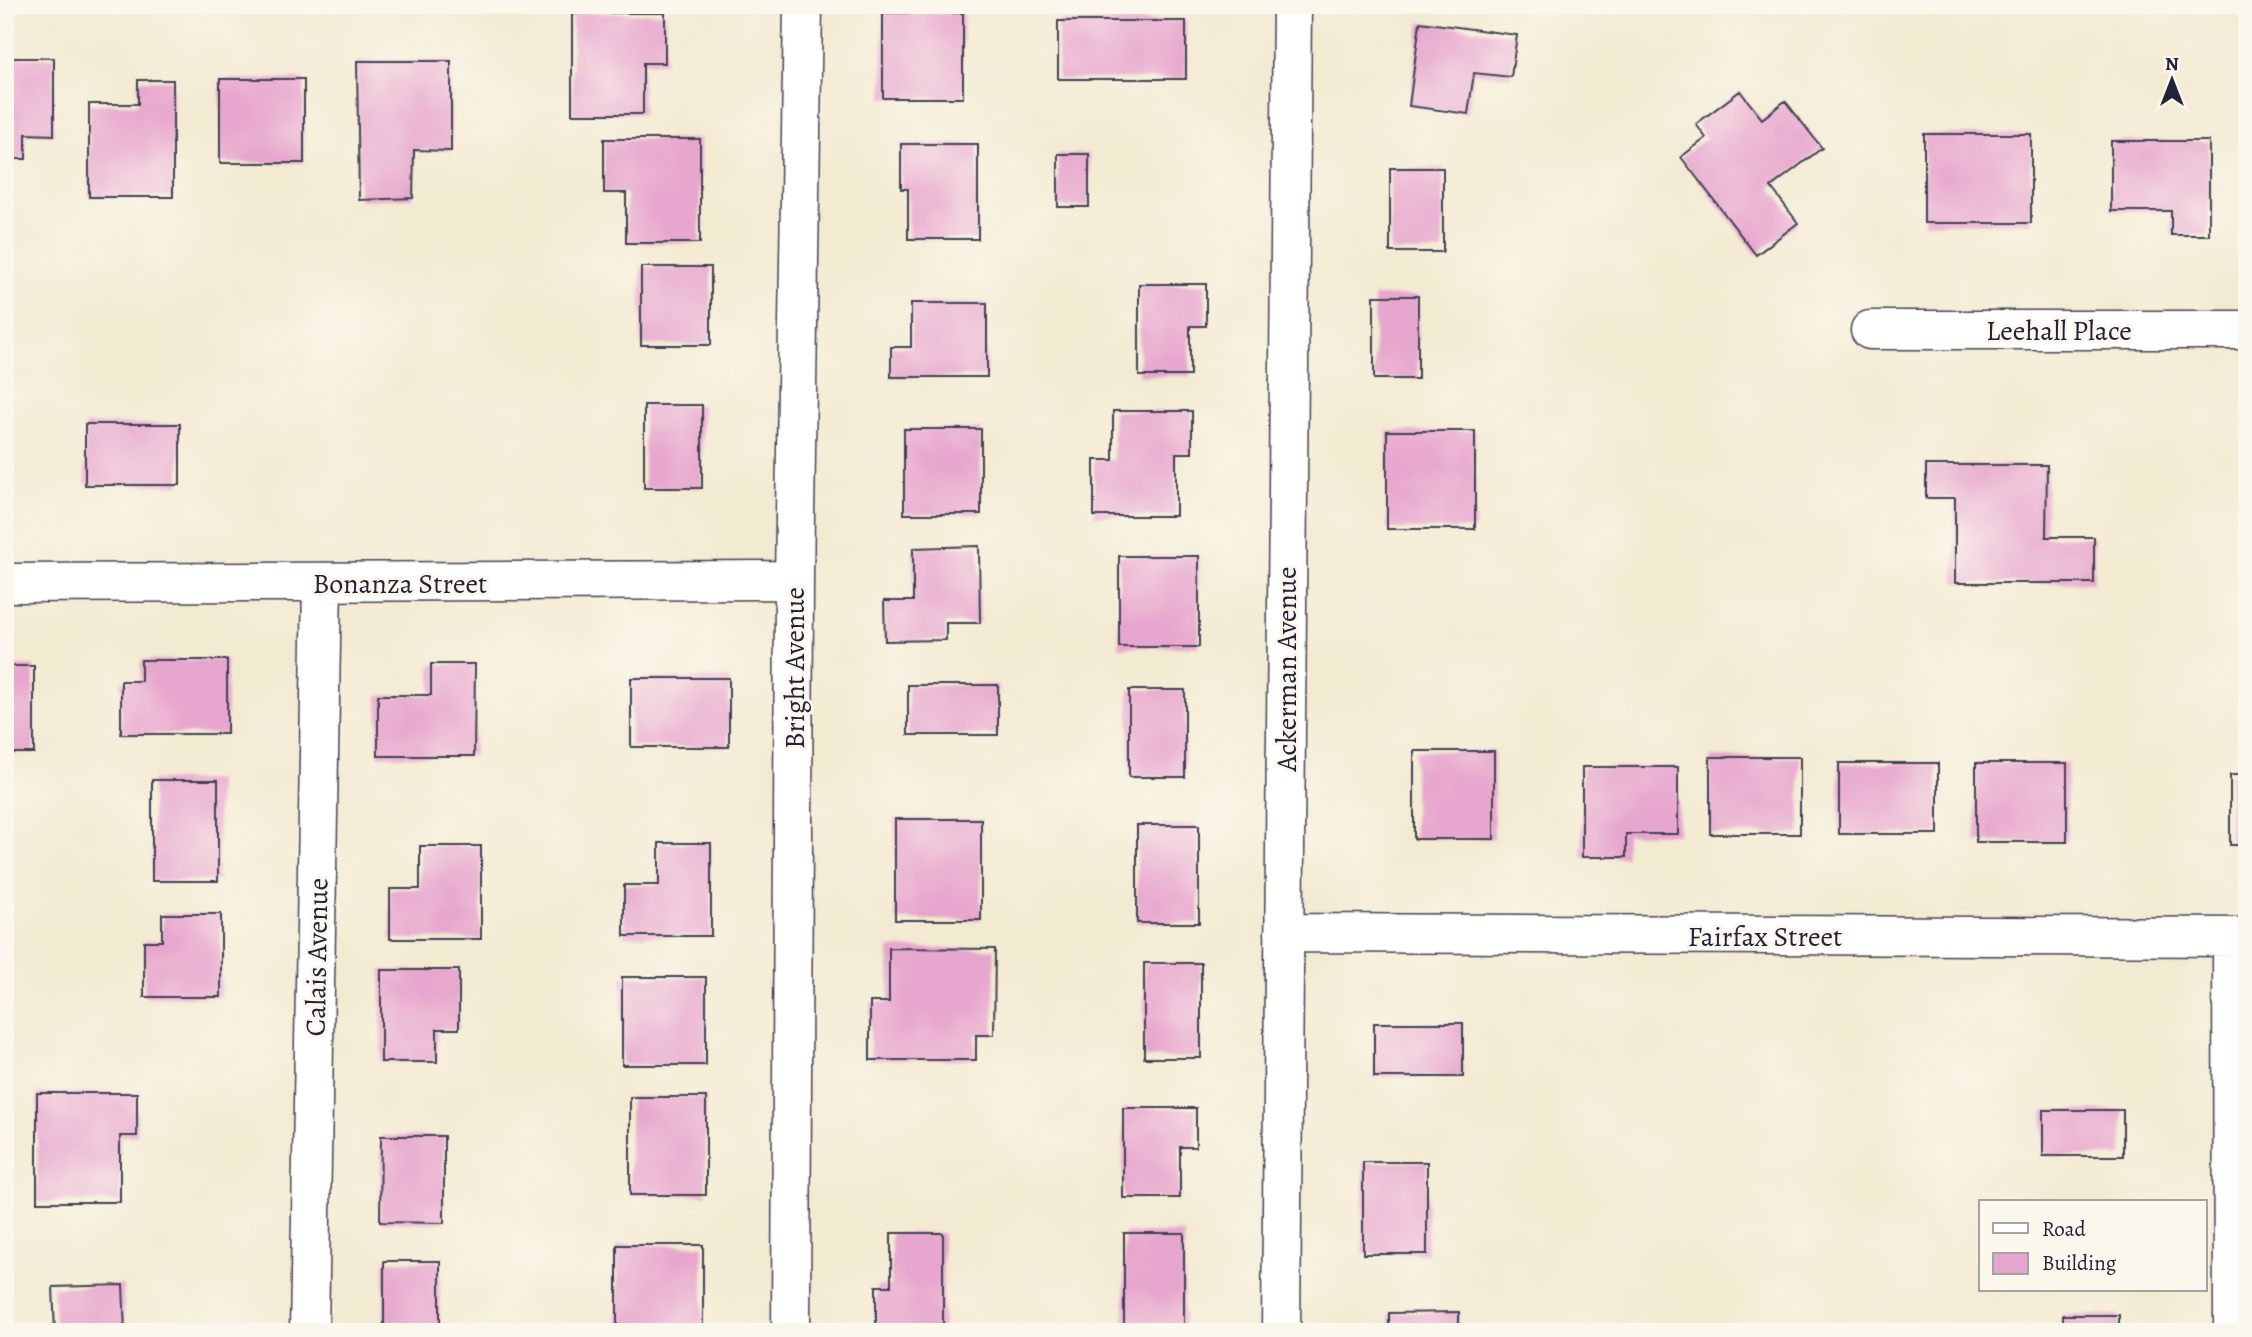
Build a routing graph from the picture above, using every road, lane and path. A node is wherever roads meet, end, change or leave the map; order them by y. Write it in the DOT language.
graph roads {
  1 [pos="803,5"];
  2 [pos="1292,5"];
  3 [pos="1870,330"];
  4 [pos="2247,330"];
  5 [pos="794,580"];
  6 [pos="5,583"];
  7 [pos="322,583"];
  8 [pos="1284,933"];
  9 [pos="2239,938"];
  10 [pos="309,1332"];
  11 [pos="791,1332"];
  12 [pos="1281,1332"];
  13 [pos="2232,1332"];
  1 -- 5 [label="street, Bright Avenue"];
  2 -- 8 [label="street, Ackerman Avenue"];
  3 -- 4 [label="street, Leehall Place"];
  5 -- 7 [label="street, Bonanza Street"];
  5 -- 11 [label="street, Bright Avenue"];
  6 -- 7 [label="street, Bonanza Street"];
  7 -- 10 [label="street, Calais Avenue"];
  8 -- 9 [label="street, Fairfax Street"];
  8 -- 12 [label="street, Ackerman Avenue"];
  9 -- 13 [label="street"];
}
